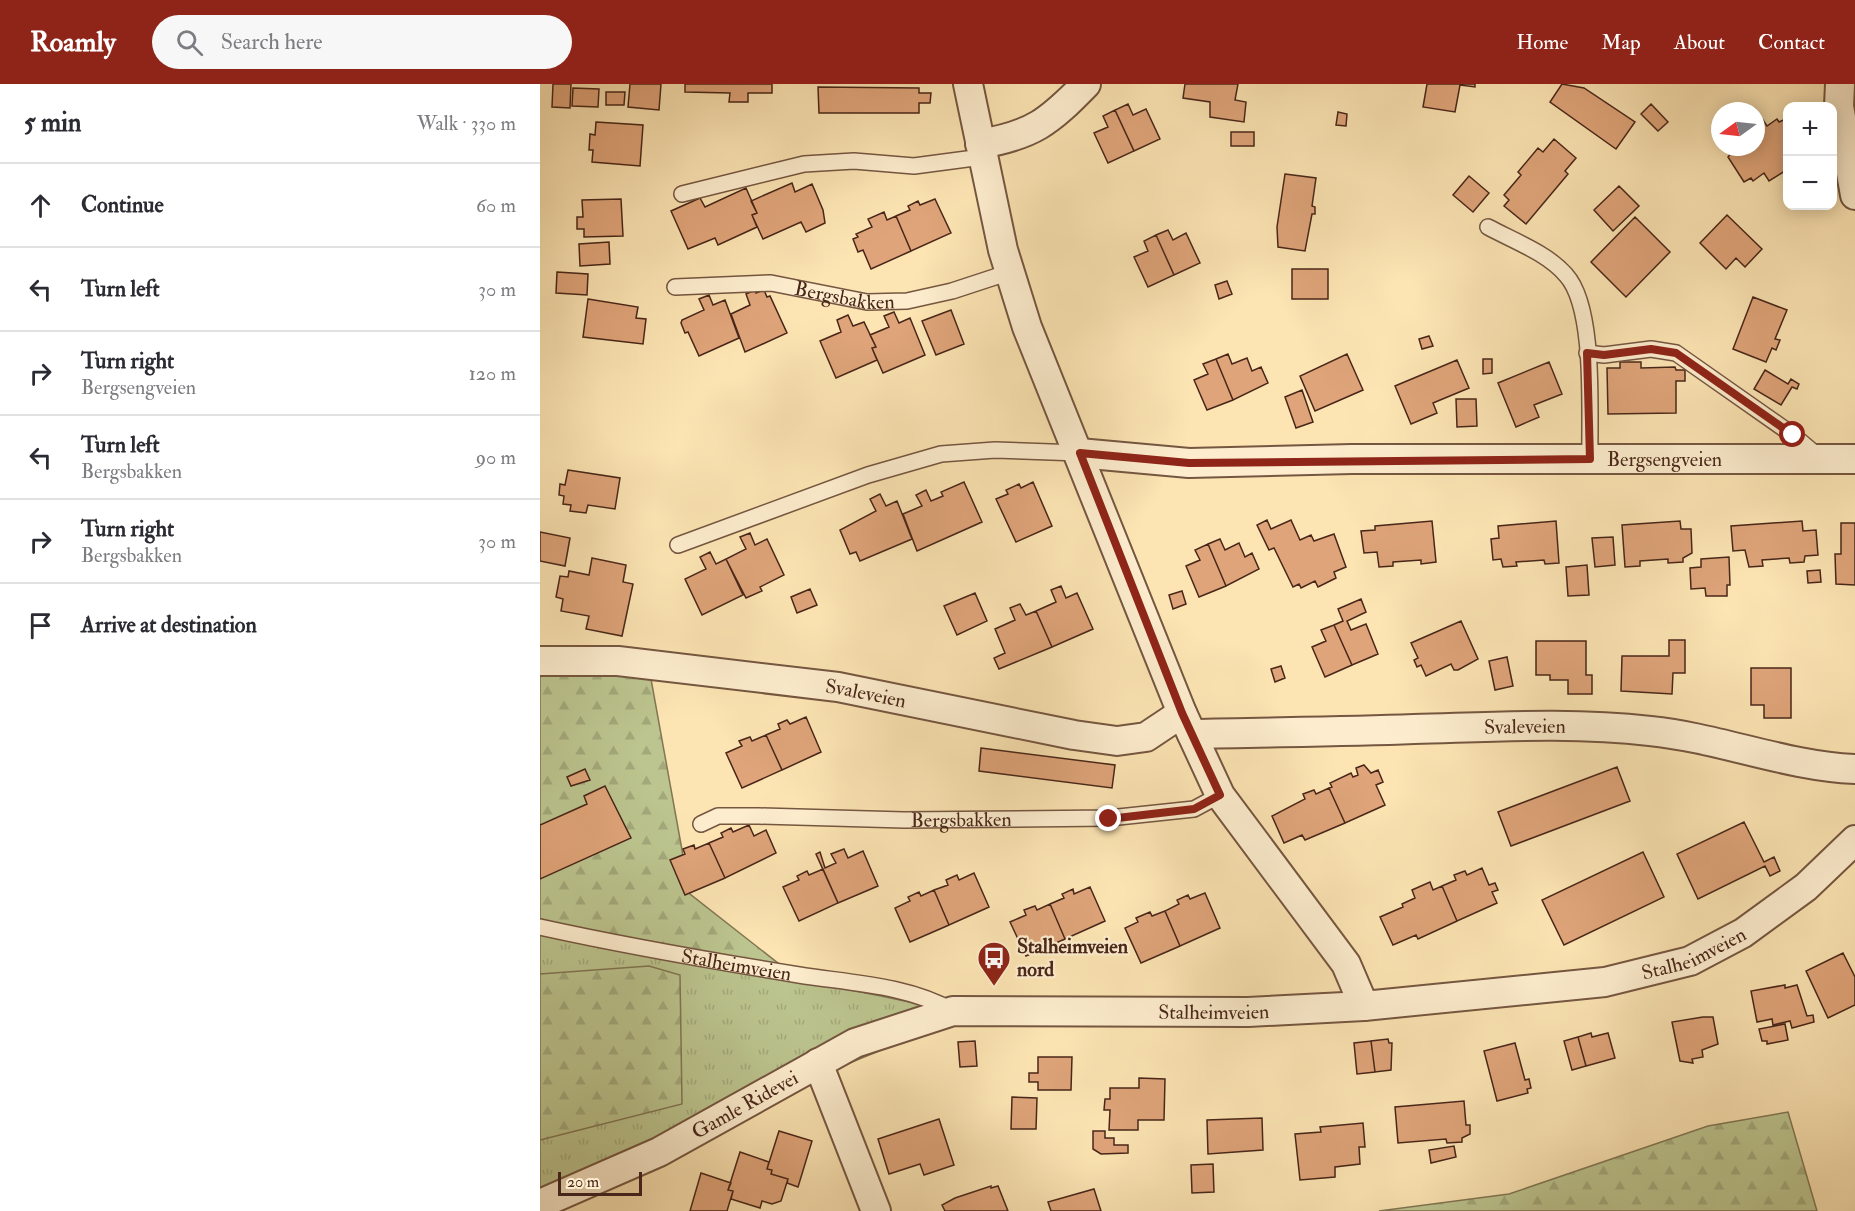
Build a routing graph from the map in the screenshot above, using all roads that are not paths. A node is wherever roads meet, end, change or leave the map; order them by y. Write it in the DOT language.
graph roads {
  1 [pos="968,84"];
  2 [pos="1086,84"];
  3 [pos="1840,84"];
  4 [pos="981,151"];
  5 [pos="682,194"];
  6 [pos="1855,195"];
  7 [pos="1488,227"];
  8 [pos="1010,272"];
  9 [pos="675,287"];
  10 [pos="1587,353"];
  11 [pos="1080,453"];
  12 [pos="1590,459"];
  13 [pos="1821,459"];
  14 [pos="1855,459"];
  15 [pos="678,545"];
  16 [pos="540,661"];
  17 [pos="1187,723"];
  18 [pos="1855,769"];
  19 [pos="1220,795"];
  20 [pos="701,824"];
  21 [pos="1855,840"];
  22 [pos="540,927"];
  23 [pos="1364,1006"];
  24 [pos="953,1011"];
  25 [pos="818,1063"];
  26 [pos="540,1204"];
  27 [pos="876,1211"];
  1 -- 4 [label="street"];
  2 -- 4 [label="street"];
  3 -- 6 [label="street"];
  4 -- 5 [label="lane"];
  4 -- 8 [label="street"];
  7 -- 10 [label="lane"];
  8 -- 9 [label="lane, Bergsbakken"];
  8 -- 11 [label="street"];
  10 -- 12 [label="lane"];
  10 -- 13 [label="lane"];
  11 -- 12 [label="street, Bergsengveien"];
  11 -- 15 [label="lane"];
  11 -- 17 [label="street"];
  12 -- 13 [label="street, Bergsengveien"];
  13 -- 14 [label="street, Bergsengveien"];
  16 -- 17 [label="street, Svaleveien"];
  17 -- 18 [label="street, Svaleveien"];
  17 -- 19 [label="street"];
  19 -- 20 [label="lane, Bergsbakken"];
  19 -- 23 [label="street"];
  21 -- 23 [label="street, Stalheimveien"];
  22 -- 24 [label="lane, Stalheimveien"];
  23 -- 24 [label="street, Stalheimveien"];
  24 -- 25 [label="street, Gamle Ridevei"];
  25 -- 26 [label="street, Gamle Ridevei"];
  25 -- 27 [label="street"];
}
